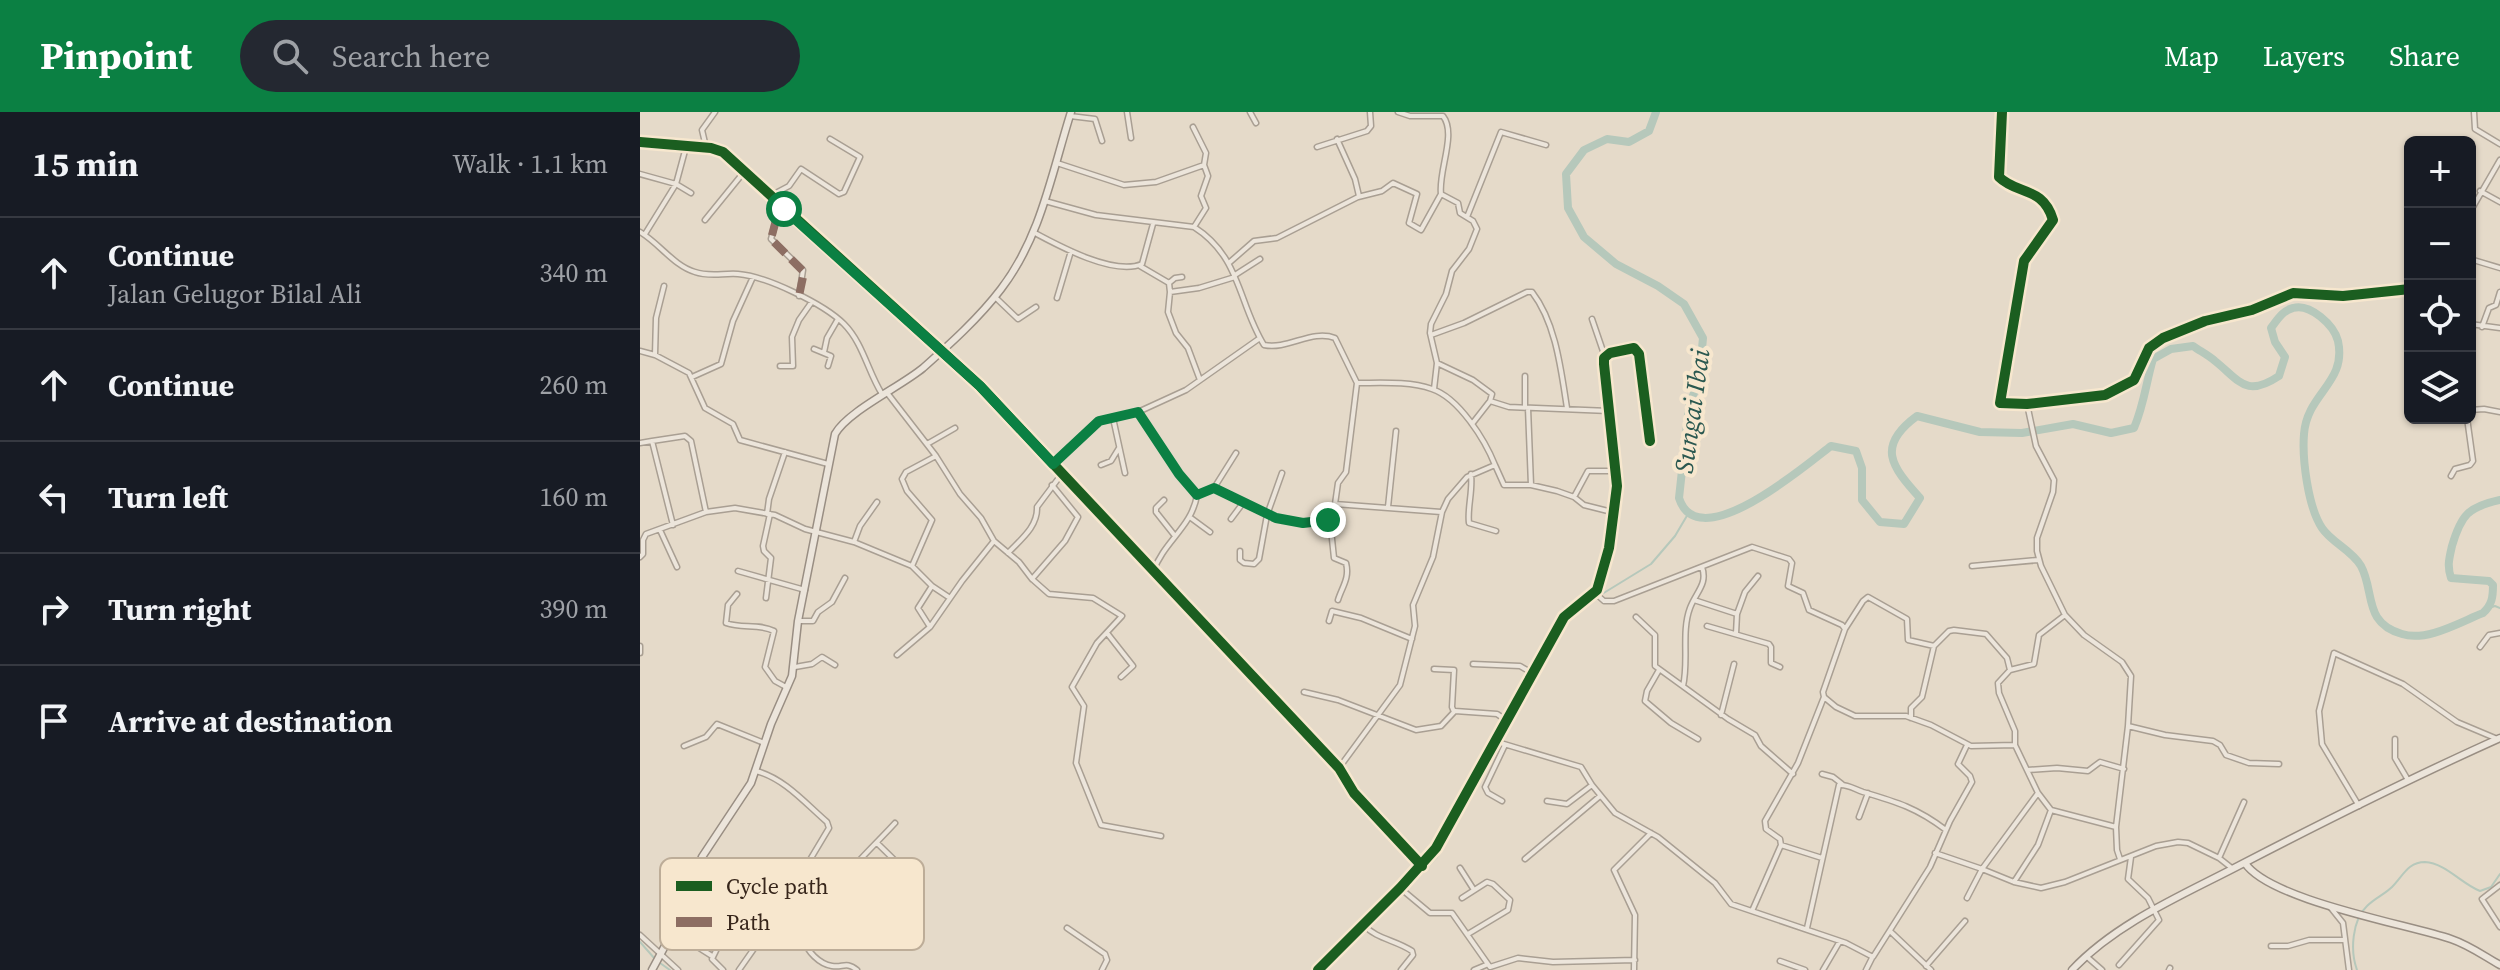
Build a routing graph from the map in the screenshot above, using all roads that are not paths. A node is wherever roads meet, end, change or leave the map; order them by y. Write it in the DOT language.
graph roads {
  1 [pos="715,112"];
  2 [pos="1127,112"];
  3 [pos="1250,112"];
  4 [pos="1370,112"];
  5 [pos="1398,112"];
  6 [pos="2002,112"];
  7 [pos="2474,112"];
  8 [pos="1071,114"];
  9 [pos="1256,123"];
  10 [pos="1193,127"];
  11 [pos="1131,138"];
  12 [pos="830,139"];
  13 [pos="1337,139"];
  14 [pos="1102,141"];
  15 [pos="640,142"];
  16 [pos="2500,144"];
  17 [pos="1546,145"];
  18 [pos="706,147"];
  19 [pos="1317,147"];
  20 [pos="685,150"];
  21 [pos="2500,160"];
  22 [pos="1057,163"];
  23 [pos="1204,165"];
  24 [pos="640,174"];
  25 [pos="742,175"];
  26 [pos="676,184"];
  27 [pos="2480,191"];
  28 [pos="691,193"];
  29 [pos="1441,194"];
  30 [pos="770,196"];
  31 [pos="1359,197"];
  32 [pos="1045,201"];
  33 [pos="2500,202"];
  34 [pos="2472,208"];
  35 [pos="783,210"];
  36 [pos="1467,217"];
  37 [pos="705,220"];
  38 [pos="1153,224"];
  39 [pos="1194,227"];
  40 [pos="1033,232"];
  41 [pos="642,233"];
  42 [pos="1071,251"];
  43 [pos="1260,259"];
  44 [pos="2476,261"];
  45 [pos="1230,262"];
  46 [pos="1140,266"];
  47 [pos="2500,268"];
  48 [pos="1235,276"];
  49 [pos="753,277"];
  50 [pos="1182,277"];
  51 [pos="1169,283"];
  52 [pos="664,286"];
  53 [pos="2404,289"];
  54 [pos="1170,292"];
  55 [pos="2500,292"];
  56 [pos="799,296"];
  57 [pos="995,297"];
  58 [pos="1057,298"];
  59 [pos="811,303"];
  60 [pos="1036,307"];
  61 [pos="838,319"];
  62 [pos="1592,319"];
  63 [pos="2476,326"];
  64 [pos="2482,327"];
  65 [pos="2500,328"];
  66 [pos="1430,336"];
  67 [pos="1260,338"];
  68 [pos="814,349"];
  69 [pos="640,351"];
  70 [pos="824,352"];
  71 [pos="940,352"];
  72 [pos="655,355"];
  73 [pos="1605,357"];
  74 [pos="1437,363"];
  75 [pos="780,366"];
  76 [pos="828,366"];
  77 [pos="1525,376"];
  78 [pos="692,377"];
  79 [pos="1200,380"];
  80 [pos="1357,383"];
  81 [pos="1434,389"];
  82 [pos="886,395"];
  83 [pos="1490,401"];
  84 [pos="2027,404"];
  85 [pos="1526,407"];
  86 [pos="1567,408"];
  87 [pos="2476,410"];
  88 [pos="1609,411"];
  89 [pos="1138,412"];
  90 [pos="2500,412"];
  91 [pos="1113,418"];
  92 [pos="1472,424"];
  93 [pos="2468,424"];
  94 [pos="955,428"];
  95 [pos="1396,431"];
  96 [pos="652,441"];
  97 [pos="1650,441"];
  98 [pos="640,443"];
  99 [pos="927,444"];
  100 [pos="1120,446"];
  101 [pos="785,452"];
  102 [pos="1236,453"];
  103 [pos="936,456"];
  104 [pos="828,464"];
  105 [pos="1053,464"];
  106 [pos="1101,465"];
  107 [pos="1495,465"];
  108 [pos="1615,471"];
  109 [pos="1125,473"];
  110 [pos="1282,473"];
  111 [pos="1471,474"];
  112 [pos="2451,476"];
  113 [pos="1056,480"];
  114 [pos="1531,485"];
  115 [pos="1214,488"];
  116 [pos="1197,495"];
  117 [pos="1574,497"];
  118 [pos="1164,500"];
  119 [pos="877,502"];
  120 [pos="1243,503"];
  121 [pos="1335,504"];
  122 [pos="1388,507"];
  123 [pos="706,512"];
  124 [pos="1442,512"];
  125 [pos="1612,512"];
  126 [pos="768,514"];
  127 [pos="1267,515"];
  128 [pos="1191,518"];
  129 [pos="1231,519"];
  130 [pos="1330,520"];
  131 [pos="673,525"];
  132 [pos="660,530"];
  133 [pos="1496,531"];
  134 [pos="817,532"];
  135 [pos="1210,532"];
  136 [pos="1175,536"];
  137 [pos="994,541"];
  138 [pos="854,542"];
  139 [pos="1240,551"];
  140 [pos="1008,553"];
  141 [pos="640,557"];
  142 [pos="2038,560"];
  143 [pos="910,566"];
  144 [pos="1972,566"];
  145 [pos="677,567"];
  146 [pos="1702,567"];
  147 [pos="738,571"];
  148 [pos="1153,572"];
  149 [pos="1758,576"];
  150 [pos="845,578"];
  151 [pos="769,579"];
  152 [pos="1032,579"];
  153 [pos="932,586"];
  154 [pos="805,590"];
  155 [pos="737,594"];
  156 [pos="1598,596"];
  157 [pos="766,598"];
  158 [pos="950,598"];
  159 [pos="1338,600"];
  160 [pos="1694,600"];
  161 [pos="1737,614"];
  162 [pos="2065,615"];
  163 [pos="1636,617"];
  164 [pos="798,621"];
  165 [pos="1329,621"];
  166 [pos="1707,626"];
  167 [pos="930,627"];
  168 [pos="1845,629"];
  169 [pos="1107,633"];
  170 [pos="2500,633"];
  171 [pos="1736,634"];
  172 [pos="1412,639"];
  173 [pos="640,646"];
  174 [pos="1934,646"];
  175 [pos="2480,647"];
  176 [pos="640,653"];
  177 [pos="897,655"];
  178 [pos="1473,664"];
  179 [pos="1734,664"];
  180 [pos="835,665"];
  181 [pos="795,667"];
  182 [pos="1780,667"];
  183 [pos="1434,669"];
  184 [pos="1659,670"];
  185 [pos="2010,670"];
  186 [pos="1532,673"];
  187 [pos="1121,677"];
  188 [pos="1683,686"];
  189 [pos="788,688"];
  190 [pos="1304,692"];
  191 [pos="1824,697"];
  192 [pos="1454,712"];
  193 [pos="1721,715"];
  194 [pos="1378,717"];
  195 [pos="1911,718"];
  196 [pos="1506,720"];
  197 [pos="2128,726"];
  198 [pos="2499,738"];
  199 [pos="1698,739"];
  200 [pos="2395,739"];
  201 [pos="1495,742"];
  202 [pos="764,743"];
  203 [pos="1504,744"];
  204 [pos="1967,745"];
  205 [pos="2015,745"];
  206 [pos="684,746"];
  207 [pos="2279,764"];
  208 [pos="1339,768"];
  209 [pos="2124,769"];
  210 [pos="2028,770"];
  211 [pos="756,771"];
  212 [pos="1793,774"];
  213 [pos="1822,774"];
  214 [pos="2410,782"];
  215 [pos="1842,784"];
  216 [pos="1592,785"];
  217 [pos="1868,793"];
  218 [pos="2038,793"];
  219 [pos="1600,796"];
  220 [pos="1502,801"];
  221 [pos="1547,801"];
  222 [pos="2244,802"];
  223 [pos="2359,806"];
  224 [pos="2051,810"];
  225 [pos="1859,817"];
  226 [pos="895,823"];
  227 [pos="2116,827"];
  228 [pos="1946,830"];
  229 [pos="1652,833"];
  230 [pos="1161,836"];
  231 [pos="877,843"];
  232 [pos="1781,845"];
  233 [pos="1935,853"];
  234 [pos="2131,857"];
  235 [pos="703,858"];
  236 [pos="810,858"];
  237 [pos="864,858"];
  238 [pos="892,858"];
  239 [pos="1822,858"];
  240 [pos="2219,858"];
  241 [pos="1525,859"];
  242 [pos="2120,859"];
  243 [pos="2245,863"];
  244 [pos="1422,866"];
  245 [pos="1460,868"];
  246 [pos="1982,869"];
  247 [pos="2233,869"];
  248 [pos="2014,882"];
  249 [pos="2500,885"];
  250 [pos="1400,888"];
  251 [pos="1474,890"];
  252 [pos="1462,898"];
  253 [pos="1967,898"];
  254 [pos="2329,906"];
  255 [pos="1752,911"];
  256 [pos="2155,911"];
  257 [pos="1965,921"];
  258 [pos="1365,926"];
  259 [pos="2500,927"];
  260 [pos="1067,928"];
  261 [pos="1806,929"];
  262 [pos="1891,932"];
  263 [pos="1467,934"];
  264 [pos="640,935"];
  265 [pos="2344,940"];
  266 [pos="1840,941"];
  267 [pos="2271,946"];
  268 [pos="663,950"];
  269 [pos="703,950"];
  270 [pos="715,950"];
  271 [pos="753,950"];
  272 [pos="808,950"];
  273 [pos="660,955"];
  274 [pos="712,956"];
  275 [pos="2086,956"];
  276 [pos="1873,957"];
  277 [pos="1635,960"];
  278 [pos="1780,961"];
  279 [pos="1486,965"];
  280 [pos="2119,965"];
  281 [pos="2500,965"];
  282 [pos="1926,966"];
  283 [pos="654,967"];
  284 [pos="678,970"];
  285 [pos="723,970"];
  286 [pos="739,970"];
  287 [pos="857,970"];
  288 [pos="1102,970"];
  289 [pos="1318,970"];
  290 [pos="1401,970"];
  291 [pos="1474,970"];
  292 [pos="1634,970"];
  293 [pos="1805,970"];
  294 [pos="1823,970"];
  295 [pos="1866,970"];
  296 [pos="1931,970"];
  297 [pos="2072,970"];
  298 [pos="2102,970"];
  299 [pos="2349,970"];
  1 -- 18 [label="street"];
  2 -- 11 [label="street"];
  3 -- 9 [label="street"];
  4 -- 13 [label="street"];
  5 -- 29 [label="street"];
  6 -- 84 [label="street"];
  7 -- 16 [label="street"];
  8 -- 14 [label="street"];
  8 -- 22 [label="main road"];
  10 -- 23 [label="street"];
  12 -- 30 [label="street"];
  13 -- 19 [label="street"];
  13 -- 31 [label="street"];
  15 -- 20 [label="street"];
  17 -- 36 [label="street"];
  18 -- 20 [label="street"];
  18 -- 25 [label="street"];
  20 -- 26 [label="street"];
  21 -- 27 [label="street"];
  22 -- 23 [label="street"];
  22 -- 32 [label="main road"];
  23 -- 39 [label="street"];
  24 -- 26 [label="street"];
  25 -- 30 [label="street"];
  25 -- 37 [label="street"];
  26 -- 28 [label="street"];
  26 -- 41 [label="street"];
  27 -- 33 [label="street"];
  27 -- 34 [label="street"];
  29 -- 31 [label="street"];
  29 -- 36 [label="street"];
  30 -- 35 [label="street"];
  31 -- 45 [label="street"];
  32 -- 38 [label="street"];
  32 -- 40 [label="main road"];
  35 -- 56 [label="street"];
  35 -- 71 [label="street"];
  36 -- 66 [label="street"];
  38 -- 39 [label="street"];
  38 -- 46 [label="street"];
  39 -- 45 [label="street"];
  40 -- 42 [label="street"];
  40 -- 57 [label="main road"];
  41 -- 49 [label="street"];
  42 -- 46 [label="street"];
  42 -- 58 [label="street"];
  43 -- 48 [label="street"];
  44 -- 47 [label="street"];
  45 -- 48 [label="street"];
  46 -- 51 [label="street"];
  48 -- 54 [label="street"];
  48 -- 67 [label="street"];
  49 -- 56 [label="street"];
  49 -- 78 [label="street"];
  50 -- 51 [label="street"];
  51 -- 54 [label="street"];
  52 -- 72 [label="street"];
  53 -- 84 [label="street"];
  54 -- 79 [label="street"];
  55 -- 64 [label="street"];
  56 -- 59 [label="street"];
  57 -- 60 [label="street"];
  57 -- 71 [label="main road"];
  59 -- 61 [label="street"];
  59 -- 75 [label="street"];
  61 -- 70 [label="street"];
  61 -- 82 [label="street"];
  62 -- 73 [label="street"];
  63 -- 64 [label="street"];
  64 -- 65 [label="street"];
  66 -- 74 [label="street"];
  66 -- 86 [label="street"];
  67 -- 79 [label="street"];
  67 -- 80 [label="street"];
  68 -- 70 [label="street"];
  69 -- 72 [label="street"];
  70 -- 76 [label="street"];
  71 -- 82 [label="main road"];
  71 -- 105 [label="street"];
  72 -- 78 [label="street"];
  73 -- 88 [label="street"];
  73 -- 97 [label="street"];
  74 -- 81 [label="street"];
  74 -- 83 [label="street"];
  77 -- 85 [label="street"];
  78 -- 101 [label="street"];
  79 -- 89 [label="street"];
  80 -- 81 [label="street"];
  80 -- 121 [label="street"];
  81 -- 92 [label="street"];
  82 -- 99 [label="street"];
  82 -- 104 [label="main road"];
  83 -- 85 [label="street"];
  83 -- 92 [label="street"];
  84 -- 142 [label="street"];
  85 -- 86 [label="street"];
  85 -- 114 [label="street"];
  86 -- 88 [label="street"];
  87 -- 90 [label="street"];
  88 -- 108 [label="street"];
  89 -- 91 [label="street"];
  89 -- 116 [label="street"];
  91 -- 100 [label="street"];
  91 -- 105 [label="street"];
  92 -- 107 [label="street"];
  93 -- 112 [label="street"];
  94 -- 99 [label="street"];
  95 -- 122 [label="street"];
  96 -- 98 [label="street"];
  96 -- 123 [label="street"];
  96 -- 131 [label="street"];
  99 -- 103 [label="street"];
  100 -- 106 [label="street"];
  100 -- 109 [label="street"];
  101 -- 104 [label="street"];
  101 -- 126 [label="street"];
  102 -- 115 [label="street"];
  103 -- 137 [label="street"];
  103 -- 143 [label="street"];
  104 -- 134 [label="main road"];
  105 -- 113 [label="street"];
  107 -- 111 [label="street"];
  107 -- 114 [label="street"];
  108 -- 117 [label="street"];
  108 -- 125 [label="street"];
  110 -- 127 [label="street"];
  111 -- 124 [label="street"];
  111 -- 133 [label="street"];
  113 -- 140 [label="street"];
  113 -- 148 [label="street"];
  113 -- 152 [label="street"];
  114 -- 117 [label="street"];
  115 -- 116 [label="street"];
  115 -- 120 [label="street"];
  116 -- 128 [label="street"];
  117 -- 125 [label="street"];
  118 -- 136 [label="street"];
  119 -- 138 [label="street"];
  120 -- 127 [label="street"];
  120 -- 129 [label="street"];
  121 -- 122 [label="street"];
  121 -- 130 [label="street"];
  122 -- 124 [label="street"];
  123 -- 126 [label="street"];
  123 -- 131 [label="street"];
  124 -- 172 [label="street"];
  125 -- 156 [label="street"];
  126 -- 134 [label="street"];
  126 -- 151 [label="street"];
  127 -- 130 [label="street"];
  127 -- 139 [label="street"];
  128 -- 135 [label="street"];
  128 -- 136 [label="street"];
  130 -- 159 [label="street"];
  131 -- 132 [label="street"];
  132 -- 141 [label="street"];
  132 -- 145 [label="street"];
  134 -- 138 [label="street"];
  134 -- 154 [label="main road"];
  136 -- 148 [label="street"];
  137 -- 140 [label="street"];
  137 -- 158 [label="street"];
  138 -- 143 [label="street"];
  140 -- 152 [label="street"];
  142 -- 144 [label="street"];
  142 -- 162 [label="street"];
  143 -- 153 [label="street"];
  146 -- 156 [label="street"];
  146 -- 160 [label="street"];
  146 -- 168 [label="street"];
  147 -- 151 [label="street"];
  148 -- 208 [label="street"];
  149 -- 161 [label="street"];
  150 -- 164 [label="street"];
  151 -- 154 [label="street"];
  151 -- 157 [label="street"];
  152 -- 169 [label="street"];
  153 -- 158 [label="street"];
  153 -- 167 [label="street"];
  154 -- 164 [label="main road"];
  155 -- 189 [label="street"];
  156 -- 186 [label="street"];
  158 -- 167 [label="street"];
  160 -- 161 [label="street"];
  160 -- 188 [label="street"];
  161 -- 171 [label="street"];
  162 -- 185 [label="street"];
  162 -- 197 [label="street"];
  163 -- 184 [label="street"];
  164 -- 181 [label="main road"];
  165 -- 172 [label="street"];
  166 -- 171 [label="street"];
  167 -- 177 [label="street"];
  168 -- 174 [label="street"];
  168 -- 191 [label="street"];
  169 -- 187 [label="street"];
  169 -- 230 [label="street"];
  170 -- 175 [label="street"];
  171 -- 182 [label="street"];
  172 -- 194 [label="street"];
  173 -- 176 [label="street"];
  174 -- 185 [label="street"];
  174 -- 195 [label="street"];
  178 -- 186 [label="street"];
  179 -- 193 [label="street"];
  180 -- 181 [label="street"];
  181 -- 189 [label="main road"];
  183 -- 192 [label="street"];
  184 -- 188 [label="street"];
  184 -- 199 [label="street"];
  185 -- 205 [label="street"];
  186 -- 196 [label="street"];
  188 -- 193 [label="street"];
  189 -- 202 [label="main road"];
  190 -- 194 [label="street"];
  191 -- 195 [label="street"];
  191 -- 212 [label="street"];
  192 -- 194 [label="street"];
  192 -- 196 [label="street"];
  193 -- 212 [label="street"];
  194 -- 208 [label="street"];
  195 -- 204 [label="street"];
  196 -- 201 [label="street"];
  197 -- 207 [label="street"];
  197 -- 209 [label="street"];
  198 -- 214 [label="main road"];
  198 -- 223 [label="street"];
  200 -- 214 [label="street"];
  201 -- 203 [label="street"];
  201 -- 244 [label="street"];
  202 -- 206 [label="street"];
  202 -- 211 [label="main road"];
  203 -- 216 [label="street"];
  203 -- 220 [label="street"];
  204 -- 205 [label="street"];
  204 -- 228 [label="street"];
  205 -- 210 [label="street"];
  208 -- 244 [label="street"];
  209 -- 210 [label="street"];
  209 -- 227 [label="street"];
  210 -- 218 [label="street"];
  211 -- 235 [label="main road"];
  211 -- 236 [label="street"];
  212 -- 232 [label="street"];
  213 -- 215 [label="street"];
  214 -- 223 [label="main road"];
  215 -- 217 [label="street"];
  215 -- 239 [label="street"];
  216 -- 219 [label="street"];
  216 -- 221 [label="street"];
  217 -- 225 [label="street"];
  217 -- 228 [label="street"];
  218 -- 224 [label="street"];
  218 -- 246 [label="street"];
  219 -- 229 [label="street"];
  219 -- 241 [label="street"];
  222 -- 240 [label="street"];
  223 -- 243 [label="main road"];
  224 -- 227 [label="street"];
  224 -- 248 [label="street"];
  226 -- 231 [label="street"];
  227 -- 242 [label="street"];
  228 -- 233 [label="street"];
  229 -- 255 [label="street"];
  229 -- 277 [label="street"];
  231 -- 237 [label="street"];
  231 -- 238 [label="street"];
  232 -- 239 [label="street"];
  232 -- 255 [label="street"];
  233 -- 246 [label="street"];
  233 -- 262 [label="street"];
  234 -- 240 [label="street"];
  234 -- 242 [label="street"];
  234 -- 256 [label="street"];
  239 -- 261 [label="street"];
  240 -- 247 [label="street"];
  242 -- 248 [label="street"];
  243 -- 247 [label="main road"];
  243 -- 254 [label="main road"];
  244 -- 250 [label="street"];
  245 -- 251 [label="street"];
  246 -- 248 [label="street"];
  246 -- 253 [label="street"];
  247 -- 256 [label="main road"];
  249 -- 259 [label="street"];
  250 -- 258 [label="street"];
  250 -- 263 [label="street"];
  251 -- 252 [label="street"];
  251 -- 263 [label="street"];
  254 -- 265 [label="street"];
  254 -- 281 [label="main road"];
  255 -- 261 [label="street"];
  256 -- 275 [label="main road"];
  256 -- 280 [label="street"];
  257 -- 282 [label="street"];
  258 -- 289 [label="street"];
  258 -- 290 [label="street"];
  260 -- 288 [label="street"];
  261 -- 266 [label="street"];
  262 -- 276 [label="street"];
  262 -- 282 [label="street"];
  263 -- 279 [label="street"];
  264 -- 273 [label="street"];
  265 -- 267 [label="street"];
  265 -- 299 [label="street"];
  266 -- 276 [label="street"];
  266 -- 294 [label="street"];
  268 -- 273 [label="main road"];
  269 -- 274 [label="street"];
  270 -- 274 [label="street"];
  271 -- 286 [label="street"];
  272 -- 287 [label="street"];
  273 -- 283 [label="main road"];
  273 -- 284 [label="street"];
  274 -- 285 [label="street"];
  275 -- 297 [label="main road"];
  275 -- 298 [label="street"];
  276 -- 295 [label="street"];
  277 -- 279 [label="street"];
  277 -- 292 [label="street"];
  278 -- 293 [label="street"];
  279 -- 291 [label="street"];
  282 -- 296 [label="street"];
}
